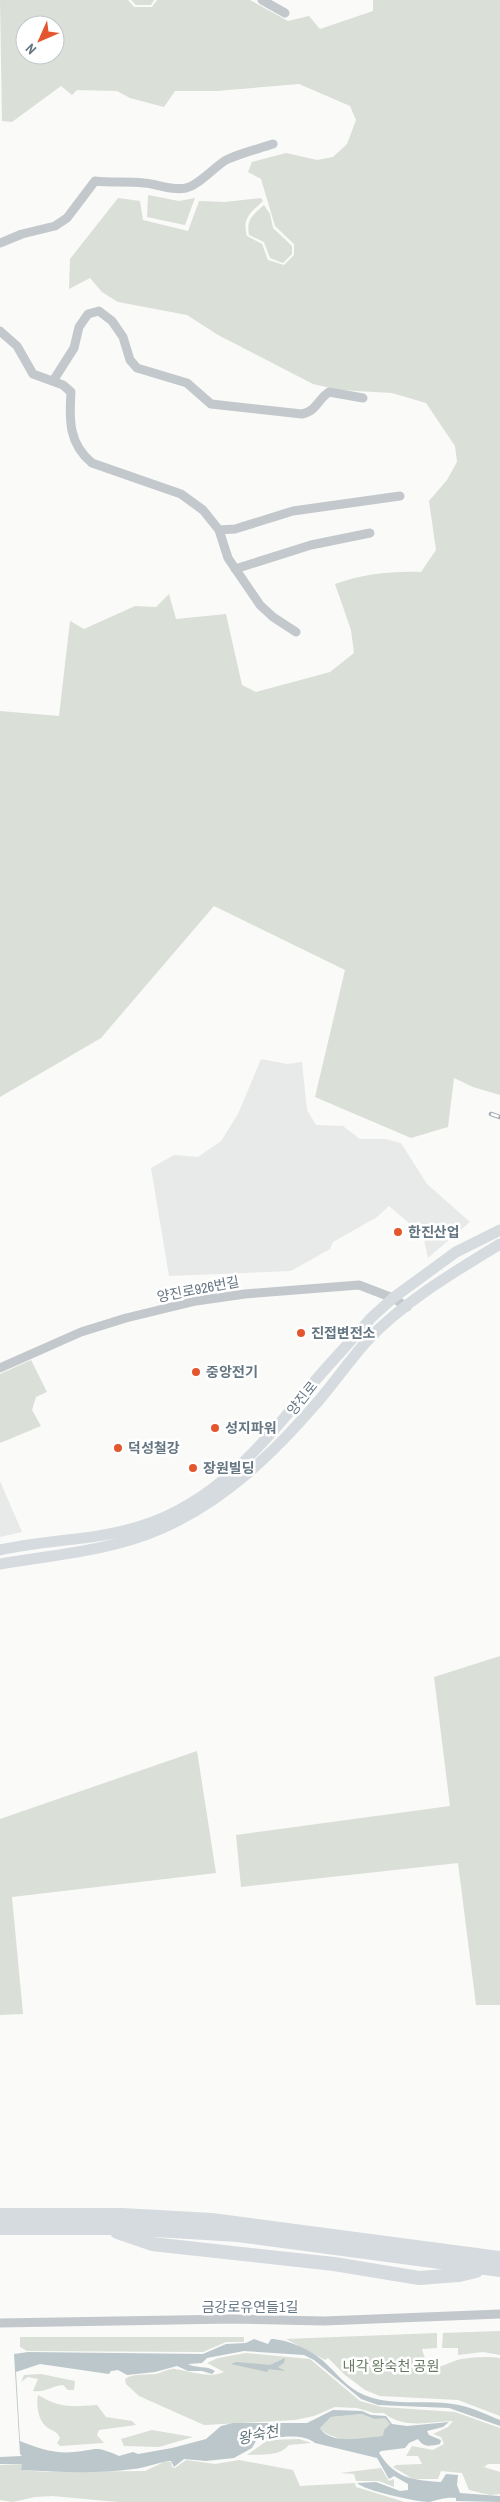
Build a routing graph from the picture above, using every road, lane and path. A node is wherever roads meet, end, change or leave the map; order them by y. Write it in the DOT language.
graph roads {
  1 [pos="262,0"];
  2 [pos="285,13"];
  3 [pos="274,144"];
  4 [pos="0,243"];
  5 [pos="0,331"];
  6 [pos="53,381"];
  7 [pos="362,398"];
  8 [pos="400,496"];
  9 [pos="219,530"];
  10 [pos="370,534"];
  11 [pos="235,569"];
  12 [pos="296,632"];
  13 [pos="500,1230"];
  14 [pos="500,1244"];
  15 [pos="393,1298"];
  16 [pos="407,1307"];
  17 [pos="0,1368"];
  18 [pos="0,1550"];
  19 [pos="0,1564"];
  20 [pos="0,2215"];
  21 [pos="0,2228"];
  22 [pos="500,2258"];
  23 [pos="500,2270"];
  24 [pos="500,2314"];
  25 [pos="0,2322"];
  1 -- 2 [label="street"];
  3 -- 4 [label="street"];
  5 -- 6 [label="street"];
  6 -- 7 [label="street"];
  6 -- 9 [label="street"];
  8 -- 9 [label="street"];
  9 -- 11 [label="street"];
  10 -- 11 [label="street"];
  11 -- 12 [label="street"];
  13 -- 15 [label="main road, 양진로"];
  14 -- 16 [label="main road, 양진로"];
  15 -- 16 [label="street, 양진로926번길"];
  15 -- 17 [label="street, 양진로926번길"];
  15 -- 18 [label="main road, 양진로"];
  16 -- 19 [label="main road, 양진로"];
  20 -- 22 [label="highway"];
  21 -- 23 [label="highway"];
  24 -- 25 [label="street, 금강로유연들1길"];
}
